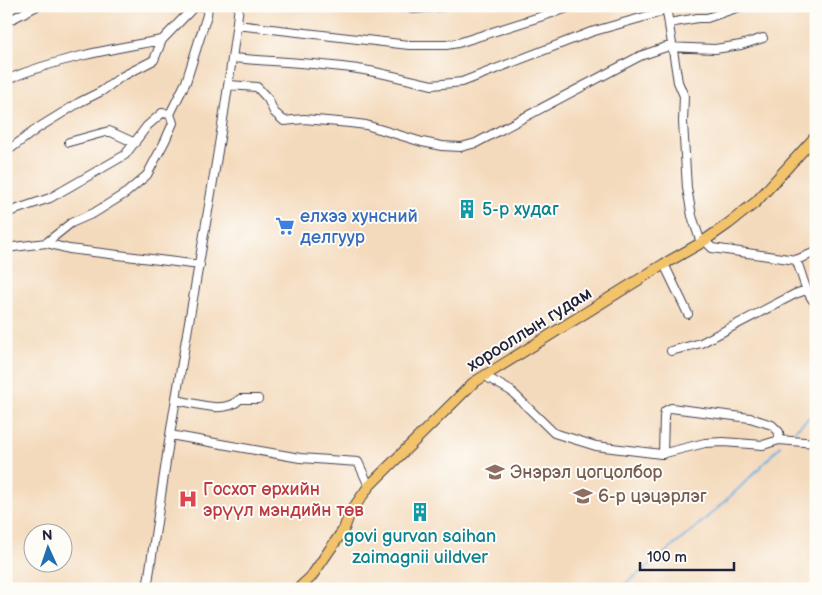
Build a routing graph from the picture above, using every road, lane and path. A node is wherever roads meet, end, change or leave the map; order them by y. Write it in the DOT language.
graph roads {
  1 [pos="37,6"];
  2 [pos="198,6"];
  3 [pos="208,6"];
  4 [pos="239,6"];
  5 [pos="394,6"];
  6 [pos="449,6"];
  7 [pos="574,6"];
  8 [pos="666,6"];
  9 [pos="742,6"];
  10 [pos="6,22"];
  11 [pos="669,23"];
  12 [pos="237,25"];
  13 [pos="763,38"];
  14 [pos="162,40"];
  15 [pos="672,47"];
  16 [pos="232,58"];
  17 [pos="6,80"];
  18 [pos="228,85"];
  19 [pos="170,114"];
  20 [pos="816,136"];
  21 [pos="68,142"];
  22 [pos="135,143"];
  23 [pos="6,152"];
  24 [pos="6,213"];
  25 [pos="702,242"];
  26 [pos="46,243"];
  27 [pos="6,248"];
  28 [pos="816,252"];
  29 [pos="796,260"];
  30 [pos="664,264"];
  31 [pos="200,265"];
  32 [pos="810,295"];
  33 [pos="816,304"];
  34 [pos="688,314"];
  35 [pos="671,351"];
  36 [pos="485,376"];
  37 [pos="258,399"];
  38 [pos="176,400"];
  39 [pos="170,435"];
  40 [pos="780,440"];
  41 [pos="816,444"];
  42 [pos="664,454"];
  43 [pos="369,486"];
  44 [pos="147,589"];
  45 [pos="298,589"];
  1 -- 10 [label="street"];
  2 -- 14 [label="street"];
  3 -- 19 [label="street"];
  4 -- 12 [label="street"];
  5 -- 6 [label="street"];
  7 -- 12 [label="street"];
  8 -- 11 [label="street"];
  8 -- 16 [label="street"];
  9 -- 11 [label="street"];
  11 -- 15 [label="street"];
  12 -- 16 [label="street"];
  13 -- 15 [label="street"];
  14 -- 17 [label="street"];
  14 -- 23 [label="street"];
  15 -- 18 [label="street"];
  15 -- 25 [label="street"];
  16 -- 18 [label="street"];
  18 -- 31 [label="street"];
  19 -- 22 [label="street"];
  19 -- 26 [label="street"];
  20 -- 25 [label="main road, хорооллын гудам"];
  21 -- 22 [label="street"];
  22 -- 24 [label="street"];
  25 -- 29 [label="street"];
  25 -- 30 [label="main road, хорооллын гудам"];
  26 -- 27 [label="street"];
  26 -- 31 [label="street"];
  28 -- 29 [label="street"];
  29 -- 32 [label="street"];
  30 -- 34 [label="street"];
  30 -- 36 [label="main road, хорооллын гудам"];
  31 -- 38 [label="street"];
  32 -- 33 [label="street"];
  32 -- 35 [label="street"];
  36 -- 42 [label="street"];
  36 -- 43 [label="main road, хорооллын гудам"];
  37 -- 38 [label="street"];
  38 -- 39 [label="street"];
  39 -- 43 [label="street"];
  39 -- 44 [label="street"];
  40 -- 41 [label="street"];
  40 -- 42 [label="street"];
  40 -- 42 [label="street"];
  43 -- 45 [label="main road, хорооллын гудам"];
}
